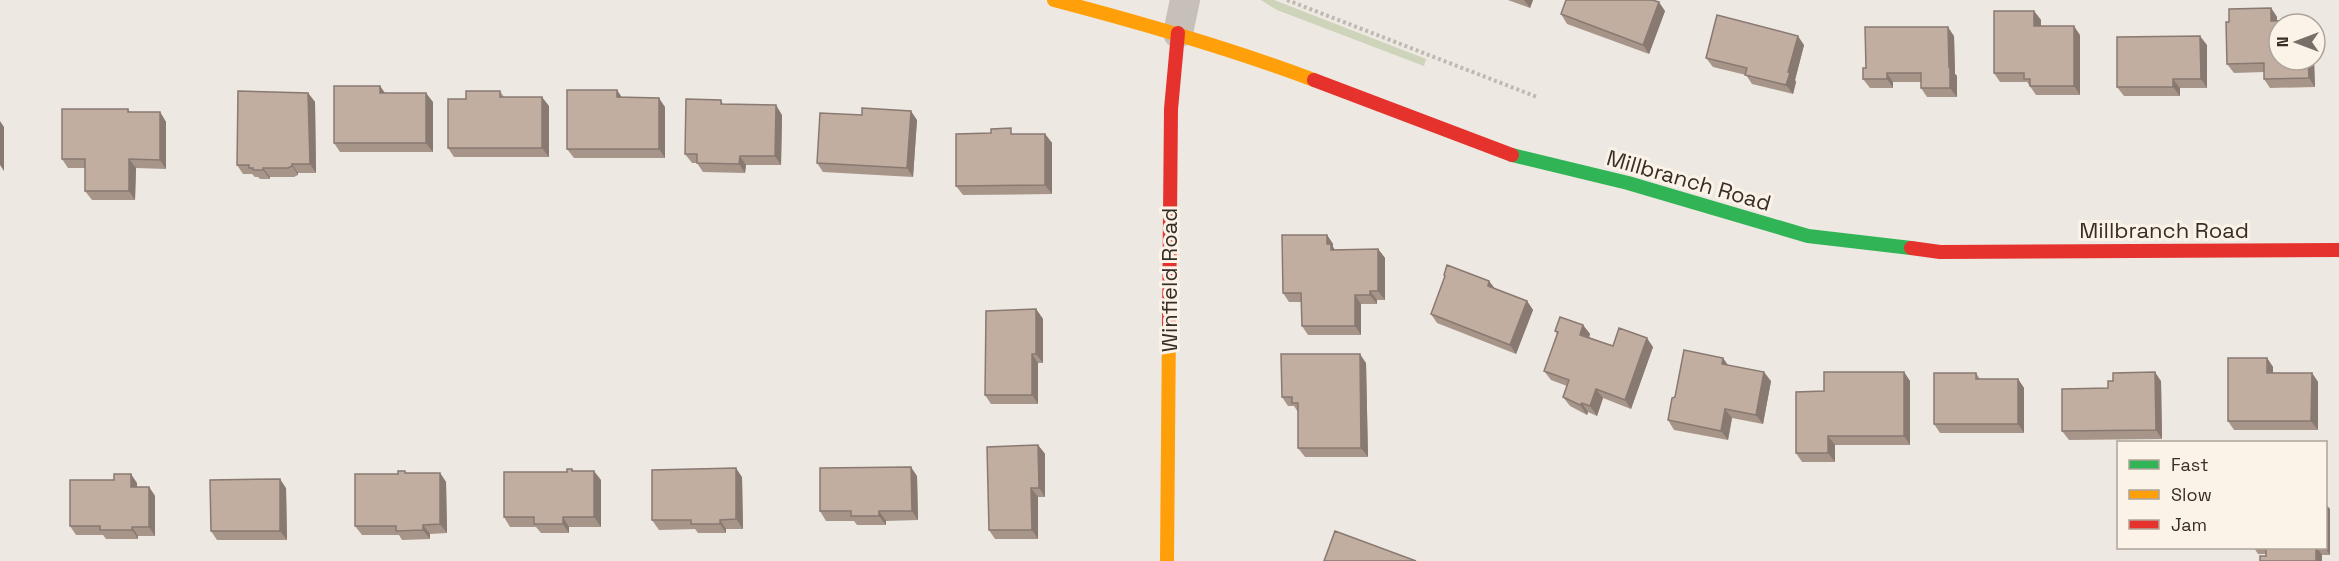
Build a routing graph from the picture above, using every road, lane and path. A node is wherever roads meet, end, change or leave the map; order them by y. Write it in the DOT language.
graph roads {
  1 [pos="1054,0"];
  2 [pos="1185,0"];
  3 [pos="1287,0"];
  4 [pos="1178,33"];
  5 [pos="1537,97"];
  6 [pos="2339,250"];
  7 [pos="1167,561"];
  1 -- 4 [label="main road, Millbranch Road"];
  2 -- 4 [label="street, Winfield Road"];
  3 -- 5 [label="path"];
  4 -- 6 [label="main road, Millbranch Road"];
  4 -- 7 [label="main road, Winfield Road"];
}
